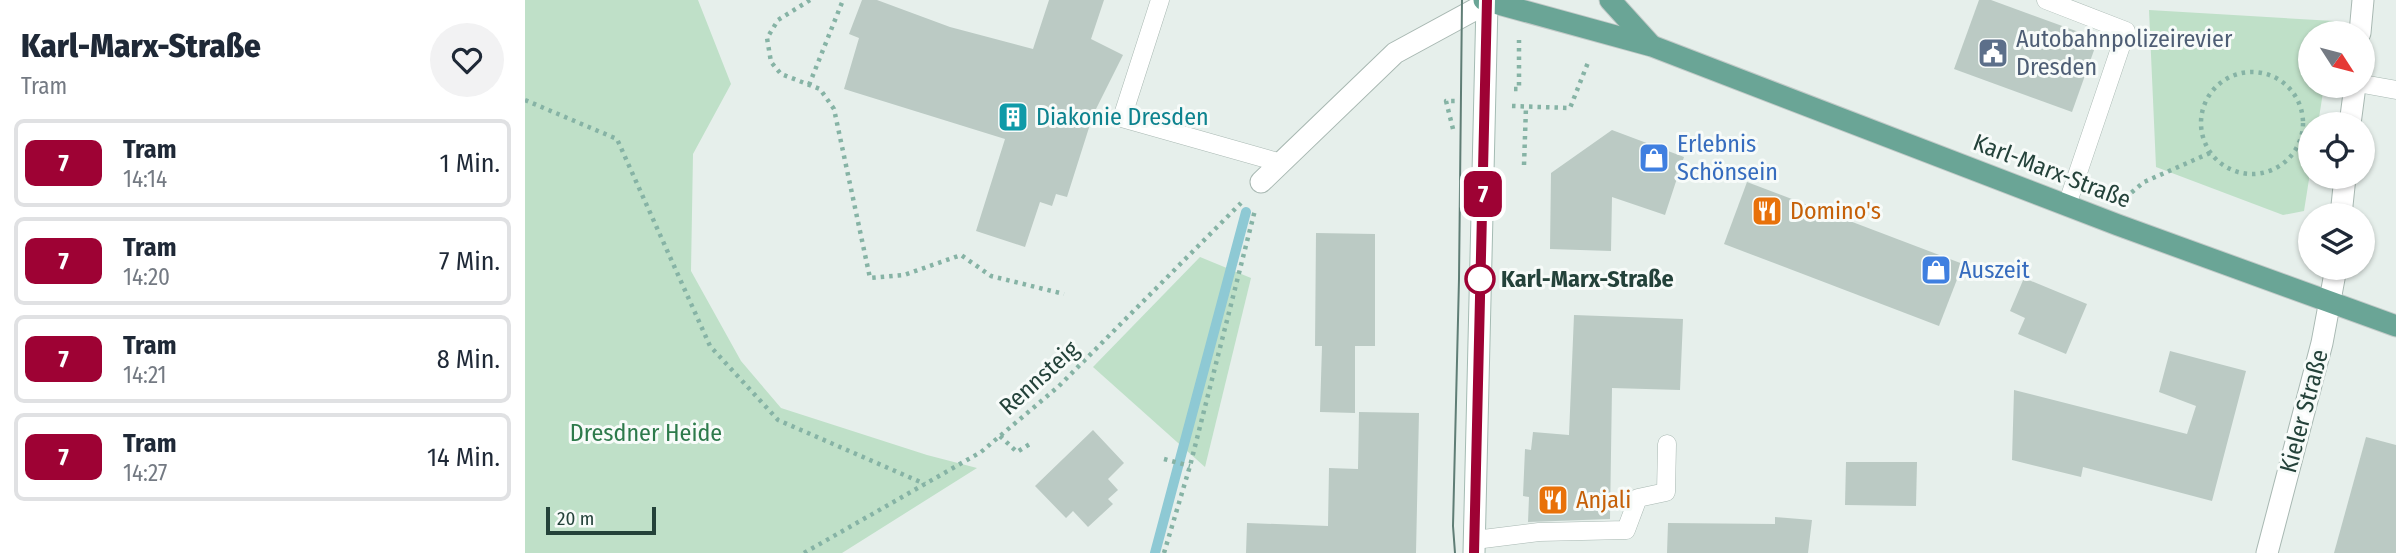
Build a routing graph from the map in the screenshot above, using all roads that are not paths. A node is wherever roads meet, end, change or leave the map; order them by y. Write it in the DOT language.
graph roads {
  1 [pos="1160,0"];
  2 [pos="1610,0"];
  3 [pos="2046,0"];
  4 [pos="2363,0"];
  5 [pos="1486,1"];
  6 [pos="2361,21"];
  7 [pos="1652,46"];
  8 [pos="2375,87"];
  9 [pos="2396,90"];
  10 [pos="1281,163"];
  11 [pos="1261,182"];
  12 [pos="2067,205"];
  13 [pos="2334,280"];
  14 [pos="2331,302"];
  15 [pos="2396,326"];
  16 [pos="1667,444"];
  17 [pos="1475,547"];
  18 [pos="2267,553"];
  1 -- 10 [label="lane"];
  2 -- 7 [label="main road, Karl-Marx-Straße"];
  3 -- 12 [label="lane"];
  4 -- 6 [label="street"];
  5 -- 7 [label="main road, Karl-Marx-Straße"];
  5 -- 10 [label="street"];
  5 -- 17 [label="street"];
  7 -- 12 [label="main road, Karl-Marx-Straße"];
  8 -- 9 [label="lane"];
  10 -- 11 [label="street"];
  12 -- 14 [label="main road, Karl-Marx-Straße"];
  13 -- 14 [label="street, Kieler Straße"];
  14 -- 15 [label="main road, Karl-Marx-Straße"];
  14 -- 18 [label="street, Kieler Straße"];
  16 -- 17 [label="lane"];
}
